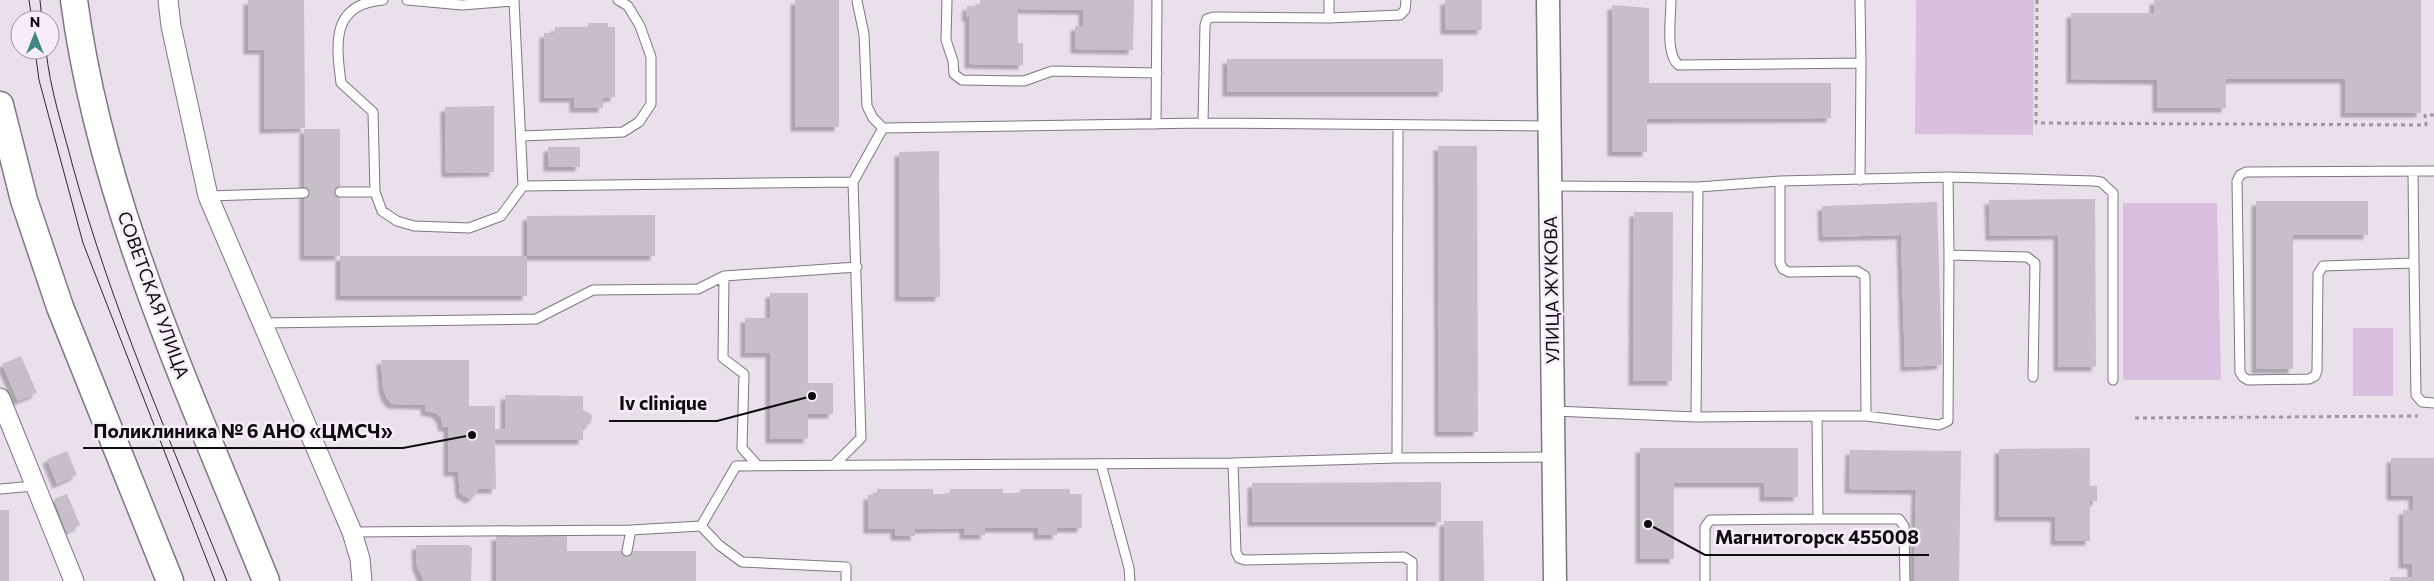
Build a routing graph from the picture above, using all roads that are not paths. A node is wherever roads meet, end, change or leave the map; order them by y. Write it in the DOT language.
graph roads {
  1 [pos="74,0"];
  2 [pos="168,0"];
  3 [pos="383,0"];
  4 [pos="408,0"];
  5 [pos="516,0"];
  6 [pos="618,0"];
  7 [pos="946,0"];
  8 [pos="1157,0"];
  9 [pos="1329,0"];
  10 [pos="1406,0"];
  11 [pos="1548,0"];
  12 [pos="1671,0"];
  13 [pos="1860,0"];
  14 [pos="856,1"];
  15 [pos="1329,18"];
  16 [pos="1861,63"];
  17 [pos="1157,73"];
  18 [pos="0,105"];
  19 [pos="1203,123"];
  20 [pos="1156,124"];
  21 [pos="1398,126"];
  22 [pos="1550,126"];
  23 [pos="883,128"];
  24 [pos="522,136"];
  25 [pos="2434,171"];
  26 [pos="2413,172"];
  27 [pos="1948,177"];
  28 [pos="1860,180"];
  29 [pos="853,182"];
  30 [pos="1780,182"];
  31 [pos="523,186"];
  32 [pos="1551,186"];
  33 [pos="1698,187"];
  34 [pos="340,192"];
  35 [pos="375,192"];
  36 [pos="304,193"];
  37 [pos="208,196"];
  38 [pos="1949,254"];
  39 [pos="2414,263"];
  40 [pos="857,267"];
  41 [pos="724,276"];
  42 [pos="264,323"];
  43 [pos="2033,377"];
  44 [pos="2113,380"];
  45 [pos="0,398"];
  46 [pos="2434,403"];
  47 [pos="1554,411"];
  48 [pos="1817,416"];
  49 [pos="1866,416"];
  50 [pos="1696,417"];
  51 [pos="1554,457"];
  52 [pos="1397,458"];
  53 [pos="1233,463"];
  54 [pos="1101,464"];
  55 [pos="834,465"];
  56 [pos="758,466"];
  57 [pos="34,486"];
  58 [pos="0,489"];
  59 [pos="1818,519"];
  60 [pos="701,526"];
  61 [pos="631,530"];
  62 [pos="352,532"];
  63 [pos="627,551"];
  64 [pos="74,581"];
  65 [pos="170,581"];
  66 [pos="266,581"];
  67 [pos="362,581"];
  68 [pos="846,581"];
  69 [pos="1130,581"];
  70 [pos="1412,581"];
  71 [pos="1555,581"];
  72 [pos="1705,581"];
  73 [pos="1905,581"];
  1 -- 66 [label="main road, СОВЕТСКАЯ УЛИЦА"];
  2 -- 37 [label="street"];
  3 -- 35 [label="lane"];
  4 -- 5 [label="lane"];
  5 -- 24 [label="lane"];
  6 -- 24 [label="lane"];
  7 -- 17 [label="lane"];
  8 -- 17 [label="lane"];
  9 -- 15 [label="lane"];
  10 -- 15 [label="lane"];
  11 -- 22 [label="street, УЛИЦА ЖУКОВА"];
  12 -- 16 [label="lane"];
  13 -- 16 [label="lane"];
  14 -- 23 [label="lane"];
  15 -- 19 [label="lane"];
  16 -- 28 [label="lane"];
  17 -- 20 [label="lane"];
  18 -- 65 [label="main road"];
  19 -- 20 [label="lane"];
  19 -- 21 [label="lane"];
  20 -- 23 [label="lane"];
  21 -- 22 [label="lane"];
  21 -- 52 [label="lane"];
  22 -- 32 [label="street, УЛИЦА ЖУКОВА"];
  23 -- 29 [label="lane"];
  24 -- 31 [label="lane"];
  25 -- 26 [label="lane"];
  26 -- 39 [label="lane"];
  26 -- 39 [label="lane"];
  27 -- 28 [label="lane"];
  27 -- 38 [label="lane"];
  27 -- 44 [label="lane"];
  28 -- 30 [label="lane"];
  29 -- 31 [label="lane"];
  29 -- 40 [label="lane"];
  30 -- 33 [label="lane"];
  30 -- 49 [label="lane"];
  31 -- 35 [label="lane"];
  32 -- 33 [label="lane"];
  32 -- 47 [label="street, УЛИЦА ЖУКОВА"];
  33 -- 50 [label="lane"];
  34 -- 35 [label="lane"];
  36 -- 37 [label="lane"];
  37 -- 42 [label="street"];
  38 -- 43 [label="lane"];
  38 -- 49 [label="lane"];
  39 -- 46 [label="lane"];
  40 -- 41 [label="lane"];
  40 -- 55 [label="lane"];
  41 -- 42 [label="lane"];
  41 -- 56 [label="lane"];
  42 -- 62 [label="street"];
  45 -- 57 [label="street"];
  47 -- 50 [label="lane"];
  47 -- 51 [label="street, УЛИЦА ЖУКОВА"];
  48 -- 49 [label="lane"];
  48 -- 50 [label="lane"];
  48 -- 59 [label="lane"];
  51 -- 52 [label="lane"];
  51 -- 71 [label="street, УЛИЦА ЖУКОВА"];
  52 -- 53 [label="lane"];
  53 -- 54 [label="lane"];
  53 -- 70 [label="lane"];
  54 -- 55 [label="lane"];
  54 -- 69 [label="lane"];
  55 -- 56 [label="lane"];
  56 -- 60 [label="lane"];
  57 -- 58 [label="lane"];
  57 -- 64 [label="street"];
  59 -- 72 [label="lane"];
  59 -- 73 [label="lane"];
  60 -- 61 [label="lane"];
  60 -- 68 [label="lane"];
  61 -- 62 [label="lane"];
  61 -- 63 [label="lane"];
  62 -- 67 [label="street"];
}
